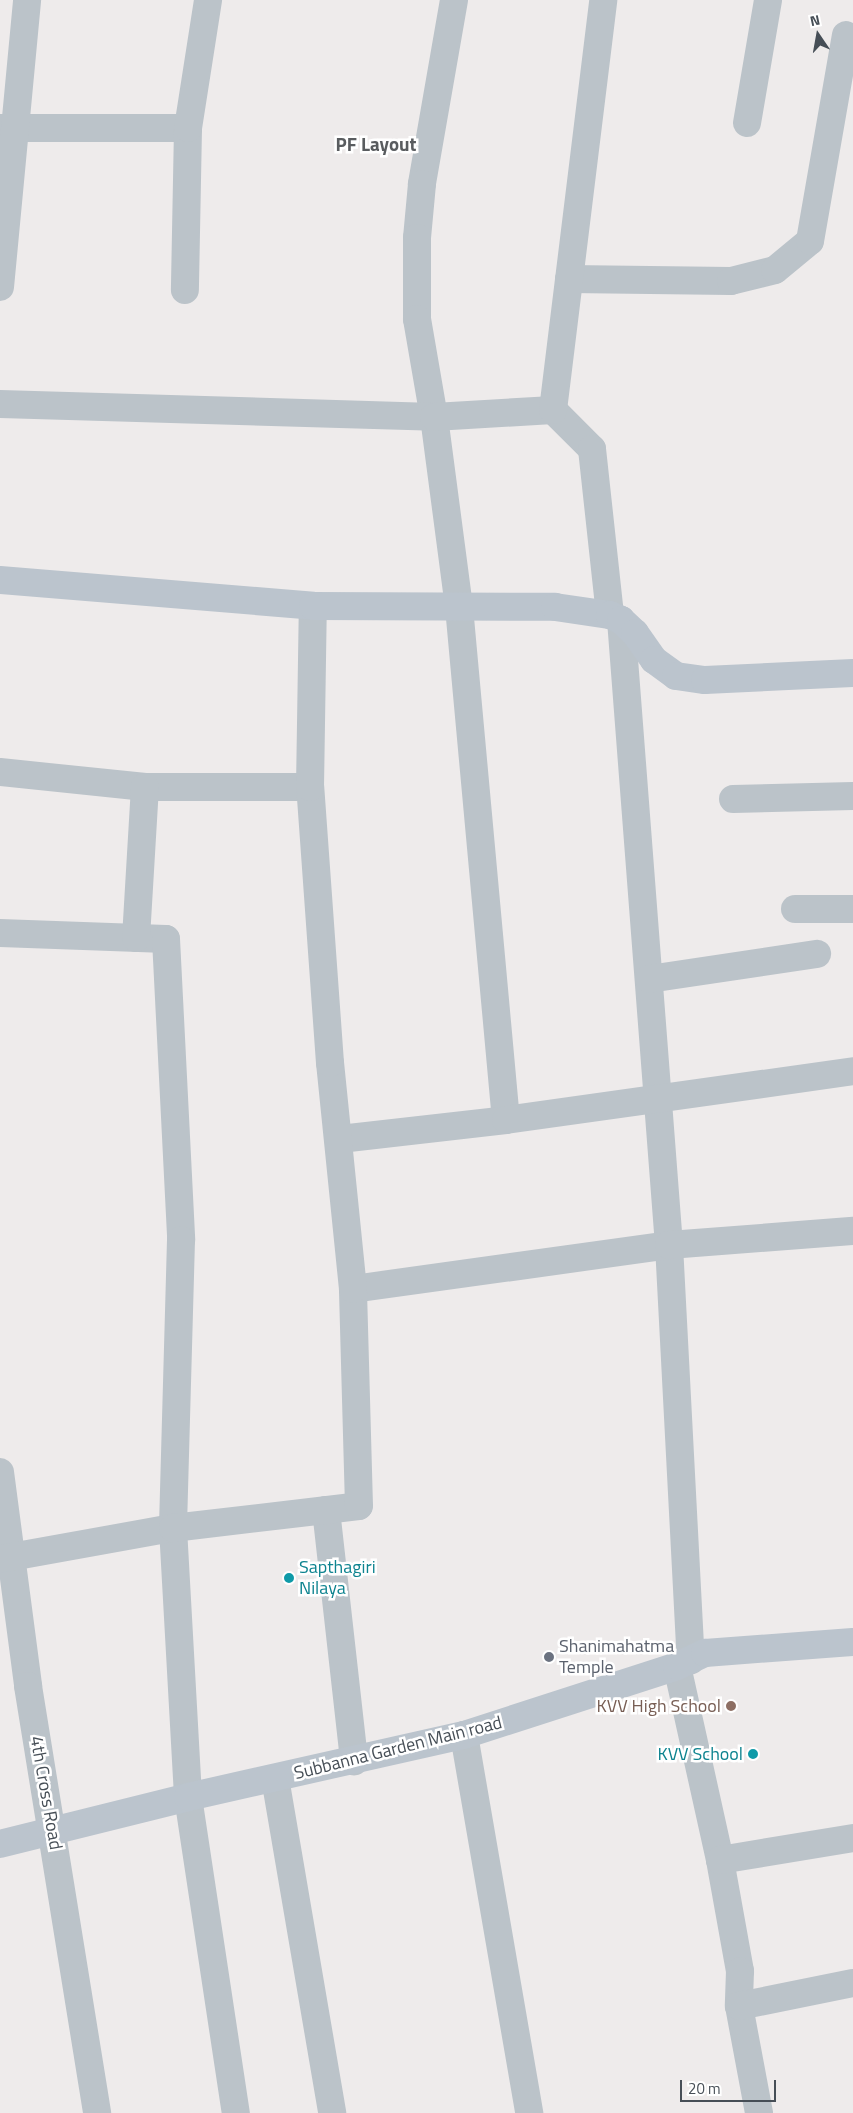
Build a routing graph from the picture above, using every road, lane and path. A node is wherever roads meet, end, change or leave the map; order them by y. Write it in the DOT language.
graph roads {
  1 [pos="27,0"];
  2 [pos="208,0"];
  3 [pos="454,0"];
  4 [pos="603,0"];
  5 [pos="768,0"];
  6 [pos="846,36"];
  7 [pos="747,123"];
  8 [pos="8,128"];
  9 [pos="188,128"];
  10 [pos="569,279"];
  11 [pos="0,287"];
  12 [pos="185,290"];
  13 [pos="0,404"];
  14 [pos="553,410"];
  15 [pos="434,417"];
  16 [pos="0,580"];
  17 [pos="313,606"];
  18 [pos="459,606"];
  19 [pos="615,618"];
  20 [pos="853,673"];
  21 [pos="0,772"];
  22 [pos="145,787"];
  23 [pos="310,787"];
  24 [pos="853,796"];
  25 [pos="733,799"];
  26 [pos="795,909"];
  27 [pos="853,909"];
  28 [pos="0,933"];
  29 [pos="136,938"];
  30 [pos="817,954"];
  31 [pos="650,978"];
  32 [pos="853,1071"];
  33 [pos="658,1097"];
  34 [pos="506,1120"];
  35 [pos="340,1139"];
  36 [pos="853,1231"];
  37 [pos="669,1245"];
  38 [pos="352,1289"];
  39 [pos="0,1472"];
  40 [pos="326,1510"];
  41 [pos="174,1528"];
  42 [pos="5,1558"];
  43 [pos="853,1642"];
  44 [pos="684,1663"];
  45 [pos="464,1735"];
  46 [pos="354,1761"];
  47 [pos="275,1778"];
  48 [pos="188,1797"];
  49 [pos="52,1830"];
  50 [pos="853,1838"];
  51 [pos="0,1844"];
  52 [pos="720,1860"];
  53 [pos="853,1983"];
  54 [pos="739,2006"];
  55 [pos="97,2113"];
  56 [pos="236,2113"];
  57 [pos="332,2113"];
  58 [pos="529,2113"];
  59 [pos="759,2113"];
  1 -- 8 [label="street"];
  2 -- 9 [label="street"];
  3 -- 15 [label="street"];
  4 -- 10 [label="street"];
  5 -- 7 [label="street"];
  6 -- 10 [label="street"];
  8 -- 9 [label="street"];
  8 -- 11 [label="street"];
  9 -- 12 [label="street"];
  10 -- 14 [label="street"];
  13 -- 15 [label="street"];
  14 -- 15 [label="street"];
  14 -- 19 [label="street"];
  15 -- 18 [label="street"];
  16 -- 17 [label="street"];
  17 -- 18 [label="street"];
  17 -- 23 [label="street"];
  18 -- 19 [label="street"];
  18 -- 34 [label="street"];
  19 -- 20 [label="street"];
  19 -- 31 [label="street"];
  21 -- 22 [label="street"];
  22 -- 23 [label="street"];
  22 -- 29 [label="street"];
  23 -- 35 [label="street"];
  24 -- 25 [label="street"];
  26 -- 27 [label="street"];
  28 -- 29 [label="street"];
  29 -- 41 [label="street"];
  30 -- 31 [label="street"];
  31 -- 33 [label="street"];
  32 -- 33 [label="street"];
  33 -- 34 [label="street"];
  33 -- 37 [label="street"];
  34 -- 35 [label="street"];
  35 -- 38 [label="street"];
  36 -- 37 [label="street"];
  37 -- 38 [label="street"];
  37 -- 44 [label="street"];
  38 -- 40 [label="street"];
  39 -- 42 [label="street, 4th Cross Road"];
  40 -- 41 [label="street"];
  40 -- 46 [label="street"];
  41 -- 42 [label="street"];
  41 -- 48 [label="street"];
  42 -- 49 [label="street, 4th Cross Road"];
  43 -- 44 [label="street, Subbanna Garden Main road"];
  44 -- 45 [label="street, Subbanna Garden Main road"];
  44 -- 52 [label="street"];
  45 -- 46 [label="street, Subbanna Garden Main road"];
  45 -- 58 [label="street"];
  46 -- 47 [label="street, Subbanna Garden Main road"];
  47 -- 48 [label="street, Subbanna Garden Main road"];
  47 -- 57 [label="street"];
  48 -- 49 [label="street, Subbanna Garden Main road"];
  48 -- 56 [label="street"];
  49 -- 51 [label="street, Subbanna Garden Main road"];
  49 -- 55 [label="street, 4th Cross Road"];
  50 -- 52 [label="street"];
  52 -- 54 [label="street"];
  53 -- 54 [label="street"];
  54 -- 59 [label="street"];
}
